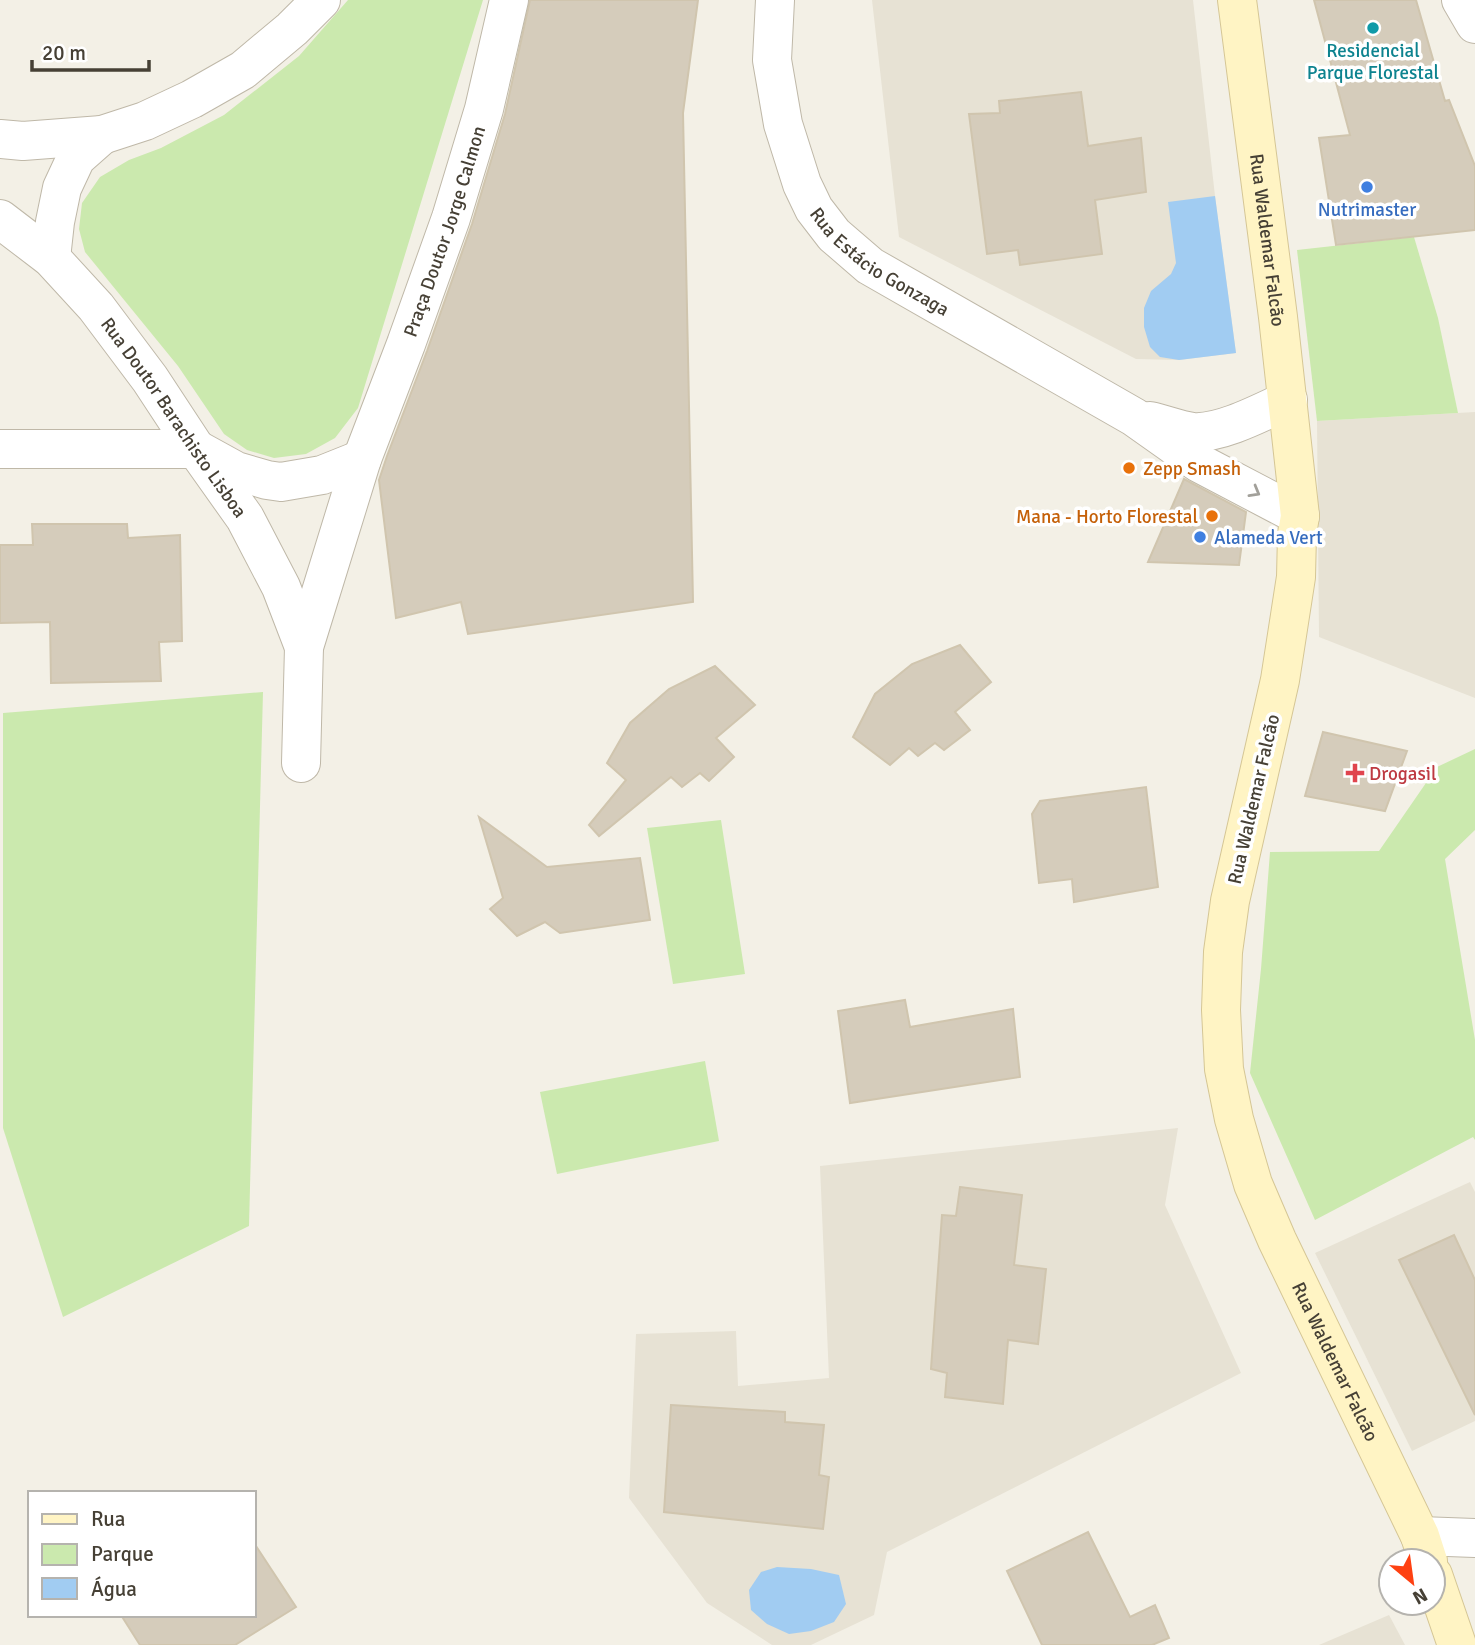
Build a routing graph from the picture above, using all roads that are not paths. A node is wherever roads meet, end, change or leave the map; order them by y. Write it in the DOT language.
graph roads {
  1 [pos="321,0"];
  2 [pos="509,0"];
  3 [pos="775,0"];
  4 [pos="1237,0"];
  5 [pos="1461,0"];
  6 [pos="1475,24"];
  7 [pos="102,135"];
  8 [pos="0,139"];
  9 [pos="0,219"];
  10 [pos="51,258"];
  11 [pos="1287,400"];
  12 [pos="1134,417"];
  13 [pos="0,449"];
  14 [pos="196,449"];
  15 [pos="362,458"];
  16 [pos="1300,516"];
  17 [pos="304,648"];
  18 [pos="301,763"];
  19 [pos="1475,1538"];
  20 [pos="1423,1547"];
  21 [pos="1433,1547"];
  22 [pos="1447,1616"];
  23 [pos="1457,1645"];
  1 -- 7 [label="street"];
  2 -- 15 [label="street, Praça Doutor Jorge Calmon"];
  3 -- 12 [label="street, Rua Estácio Gonzaga"];
  4 -- 11 [label="street, Rua Waldemar Falcão"];
  5 -- 6 [label="street"];
  7 -- 8 [label="street"];
  7 -- 10 [label="street"];
  9 -- 10 [label="street, Rua Doutor Barachisto Lisboa"];
  10 -- 14 [label="street, Rua Doutor Barachisto Lisboa"];
  11 -- 12 [label="street, Rua Estácio Gonzaga"];
  11 -- 16 [label="street, Rua Waldemar Falcão"];
  12 -- 16 [label="street, Rua Estácio Gonzaga, one-way"];
  13 -- 14 [label="street"];
  14 -- 15 [label="street"];
  14 -- 17 [label="street, Rua Doutor Barachisto Lisboa"];
  15 -- 17 [label="street, Praça Doutor Jorge Calmon"];
  16 -- 20 [label="street, Rua Waldemar Falcão"];
  17 -- 18 [label="street"];
  19 -- 21 [label="street"];
  22 -- 23 [label="street"];
}
